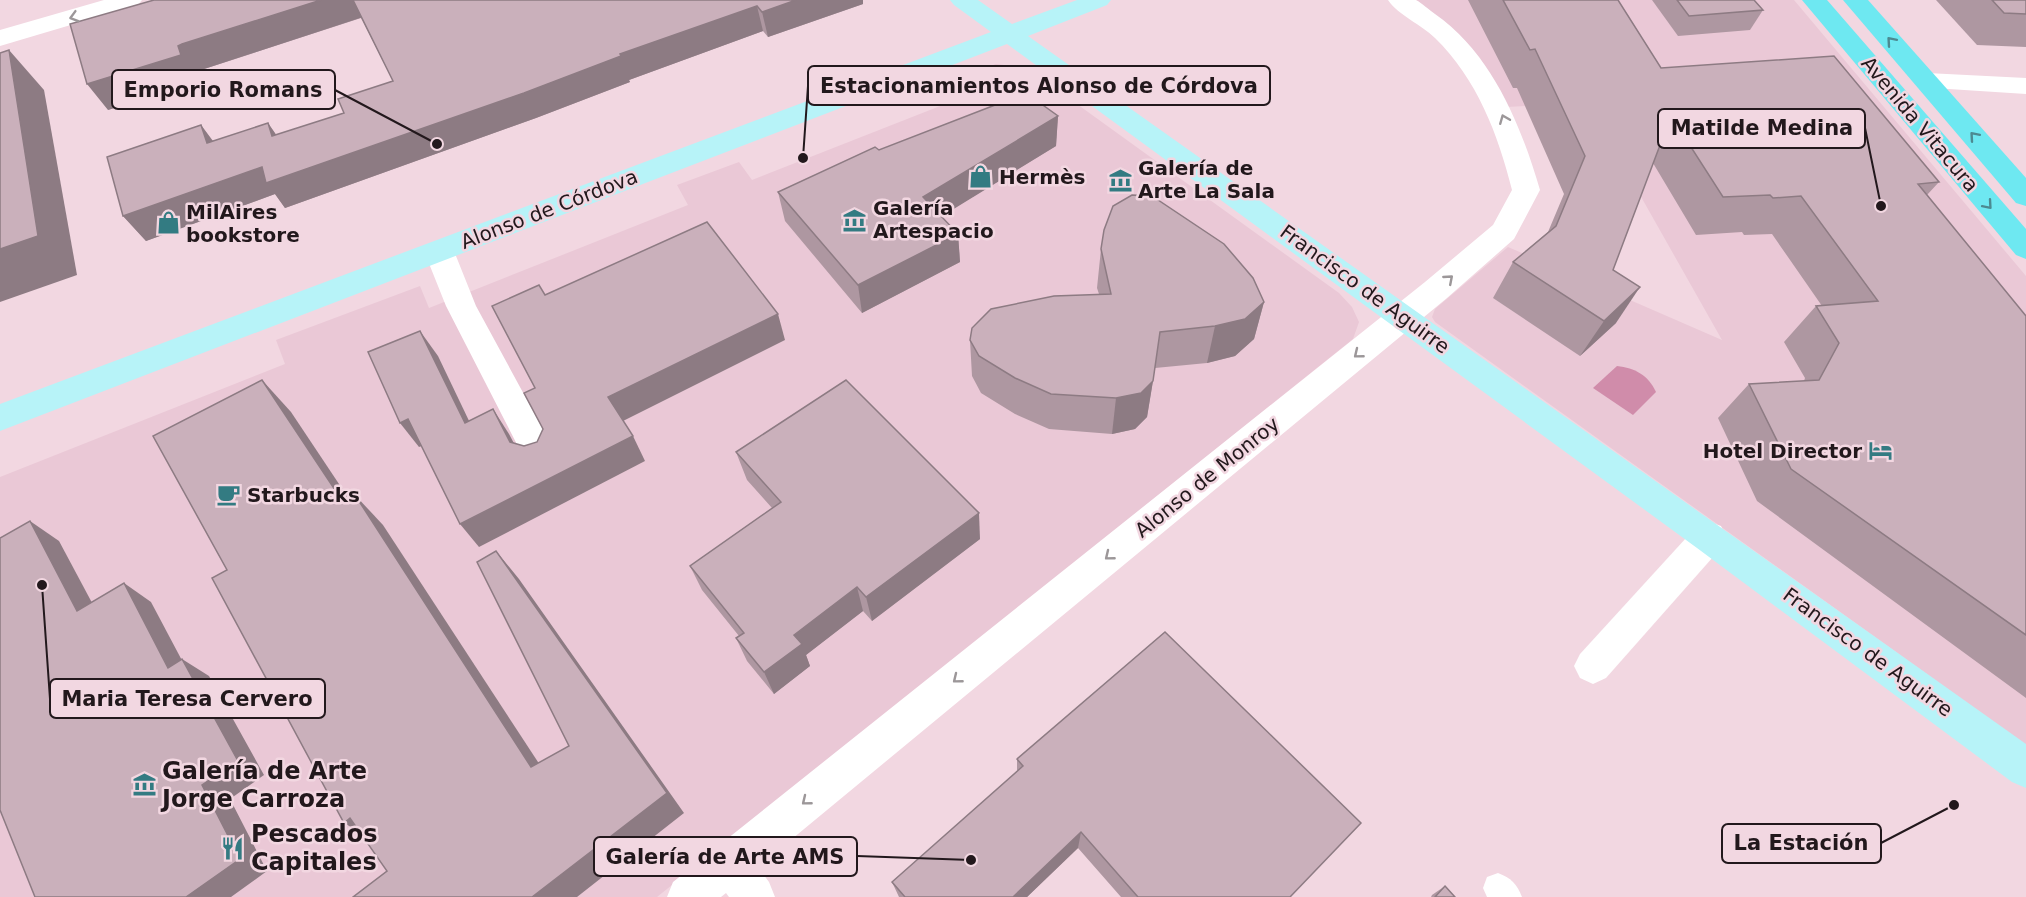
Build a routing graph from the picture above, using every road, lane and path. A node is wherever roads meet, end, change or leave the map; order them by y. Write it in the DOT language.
graph roads {
  1 [pos="130,0"];
  2 [pos="962,0"];
  3 [pos="1099,0"];
  4 [pos="1400,0"];
  5 [pos="1814,0"];
  6 [pos="1855,0"];
  7 [pos="1010,34"];
  8 [pos="0,38"];
  9 [pos="1927,81"];
  10 [pos="2026,86"];
  11 [pos="2026,196"];
  12 [pos="2026,248"];
  13 [pos="439,251"];
  14 [pos="1404,317"];
  15 [pos="0,418"];
  16 [pos="539,454"];
  17 [pos="1709,537"];
  18 [pos="1593,666"];
  19 [pos="2026,768"];
  20 [pos="730,862"];
  21 [pos="688,897"];
  22 [pos="754,897"];
  1 -- 8 [label="street, one-way"];
  2 -- 7 [label="street, Francisco de Aguirre"];
  3 -- 7 [label="street, Alonso de Córdova"];
  14 -- 4 [label="street, Alonso de Monroy, one-way"];
  5 -- 12 [label="main road, Avenida Vitacura, one-way"];
  9 -- 6 [label="main road, Avenida Vitacura, one-way"];
  7 -- 13 [label="street, Alonso de Córdova"];
  7 -- 14 [label="street, Francisco de Aguirre"];
  9 -- 10 [label="street"];
  11 -- 9 [label="main road, Avenida Vitacura, one-way"];
  13 -- 15 [label="street, Alonso de Córdova"];
  13 -- 16 [label="street"];
  14 -- 17 [label="street, Francisco de Aguirre"];
  14 -- 20 [label="street, Alonso de Monroy, one-way"];
  17 -- 18 [label="street"];
  17 -- 19 [label="street, Francisco de Aguirre"];
  20 -- 21 [label="street, Alonso de Monroy"];
  20 -- 22 [label="street"];
}
